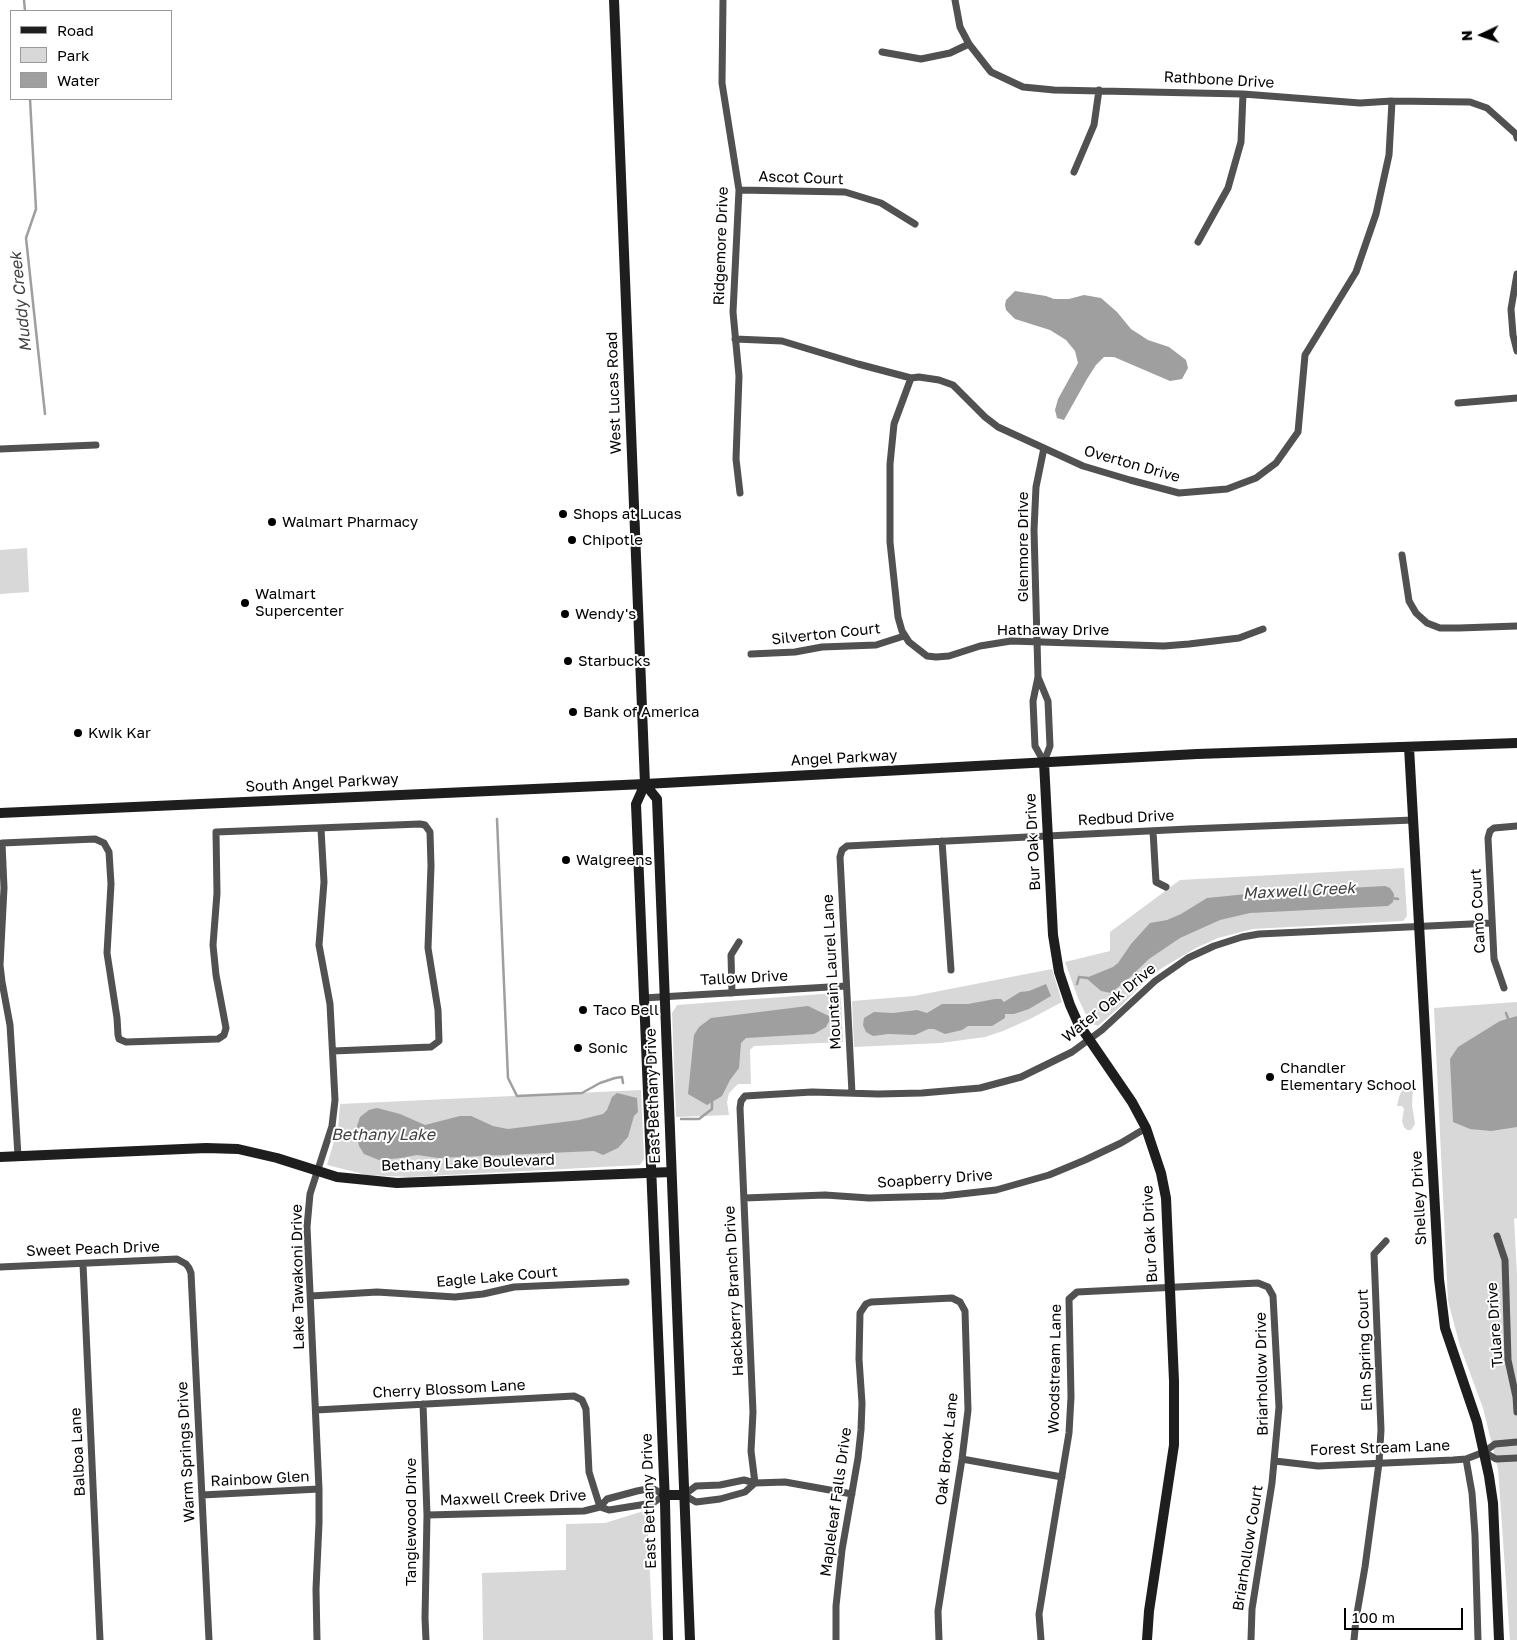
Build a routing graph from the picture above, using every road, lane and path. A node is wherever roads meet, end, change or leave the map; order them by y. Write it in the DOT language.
graph roads {
  1 [pos="614,0"];
  2 [pos="723,0"];
  3 [pos="954,0"];
  4 [pos="969,44"];
  5 [pos="882,52"];
  6 [pos="1099,90"];
  7 [pos="1243,94"];
  8 [pos="1392,101"];
  9 [pos="1517,138"];
  10 [pos="1074,172"];
  11 [pos="739,190"];
  12 [pos="915,224"];
  13 [pos="1198,242"];
  14 [pos="1517,274"];
  15 [pos="735,339"];
  16 [pos="1517,351"];
  17 [pos="911,378"];
  18 [pos="1517,398"];
  19 [pos="1458,403"];
  20 [pos="96,445"];
  21 [pos="1044,448"];
  22 [pos="0,449"];
  23 [pos="740,493"];
  24 [pos="1402,555"];
  25 [pos="1517,626"];
  26 [pos="1263,629"];
  27 [pos="904,636"];
  28 [pos="1038,642"];
  29 [pos="751,654"];
  30 [pos="1038,677"];
  31 [pos="1517,743"];
  32 [pos="1408,747"];
  33 [pos="1044,762"];
  34 [pos="645,784"];
  35 [pos="0,813"];
  36 [pos="1413,820"];
  37 [pos="1517,826"];
  38 [pos="321,829"];
  39 [pos="1154,830"];
  40 [pos="1048,836"];
  41 [pos="942,841"];
  42 [pos="842,850"];
  43 [pos="1166,887"];
  44 [pos="1492,923"];
  45 [pos="1419,926"];
  46 [pos="739,942"];
  47 [pos="950,970"];
  48 [pos="846,986"];
  49 [pos="1504,988"];
  50 [pos="732,993"];
  51 [pos="664,996"];
  52 [pos="643,998"];
  53 [pos="1089,1040"];
  54 [pos="333,1051"];
  55 [pos="852,1093"];
  56 [pos="743,1098"];
  57 [pos="1146,1128"];
  58 [pos="18,1156"];
  59 [pos="0,1157"];
  60 [pos="319,1171"];
  61 [pos="650,1172"];
  62 [pos="672,1172"];
  63 [pos="744,1198"];
  64 [pos="1497,1236"];
  65 [pos="1386,1241"];
  66 [pos="83,1264"];
  67 [pos="186,1264"];
  68 [pos="0,1267"];
  69 [pos="626,1282"];
  70 [pos="1268,1287"];
  71 [pos="1169,1288"];
  72 [pos="311,1296"];
  73 [pos="862,1308"];
  74 [pos="423,1404"];
  75 [pos="316,1410"];
  76 [pos="1517,1412"];
  77 [pos="1517,1442"];
  78 [pos="1484,1452"];
  79 [pos="1517,1458"];
  80 [pos="962,1459"];
  81 [pos="1466,1459"];
  82 [pos="1275,1461"];
  83 [pos="1379,1463"];
  84 [pos="1062,1476"];
  85 [pos="755,1483"];
  86 [pos="319,1489"];
  87 [pos="684,1494"];
  88 [pos="852,1494"];
  89 [pos="202,1495"];
  90 [pos="664,1495"];
  91 [pos="600,1507"];
  92 [pos="427,1515"];
  93 [pos="100,1640"];
  94 [pos="209,1640"];
  95 [pos="317,1640"];
  96 [pos="426,1640"];
  97 [pos="668,1640"];
  98 [pos="690,1640"];
  99 [pos="836,1640"];
  100 [pos="939,1640"];
  101 [pos="1041,1640"];
  102 [pos="1147,1640"];
  103 [pos="1251,1640"];
  104 [pos="1354,1640"];
  105 [pos="1478,1640"];
  106 [pos="1500,1640"];
  1 -- 34 [label="main road, West Lucas Road"];
  2 -- 11 [label="street, Ridgemore Drive"];
  3 -- 4 [label="street, Rathbone Drive"];
  4 -- 5 [label="street"];
  4 -- 6 [label="street, Rathbone Drive"];
  6 -- 7 [label="street, Rathbone Drive"];
  6 -- 10 [label="street"];
  7 -- 8 [label="street, Rathbone Drive"];
  7 -- 13 [label="street"];
  8 -- 9 [label="street, Rathbone Drive"];
  8 -- 21 [label="street, Overton Drive"];
  11 -- 12 [label="street, Ascot Court"];
  11 -- 15 [label="street, Ridgemore Drive"];
  14 -- 16 [label="street"];
  15 -- 17 [label="street, Overton Drive"];
  15 -- 23 [label="street, Ridgemore Drive"];
  17 -- 21 [label="street, Overton Drive"];
  17 -- 27 [label="street"];
  18 -- 19 [label="street"];
  20 -- 22 [label="street"];
  21 -- 28 [label="street, Glenmore Drive"];
  24 -- 25 [label="street"];
  26 -- 28 [label="street, Hathaway Drive"];
  27 -- 28 [label="street, Hathaway Drive"];
  27 -- 29 [label="street, Silverton Court"];
  28 -- 30 [label="street, Glenmore Drive"];
  30 -- 33 [label="street, Glenmore Drive"];
  30 -- 33 [label="street, Glenmore Drive"];
  31 -- 32 [label="main road, Angel Parkway"];
  32 -- 33 [label="main road, Angel Parkway"];
  32 -- 36 [label="main road, Shelley Drive"];
  33 -- 34 [label="main road, Angel Parkway"];
  33 -- 40 [label="main road, Bur Oak Drive"];
  34 -- 35 [label="main road, South Angel Parkway"];
  34 -- 51 [label="main road, East Bethany Drive"];
  34 -- 52 [label="main road, East Bethany Drive"];
  36 -- 39 [label="street, Redbud Drive"];
  36 -- 45 [label="main road, Shelley Drive"];
  37 -- 44 [label="street, Camo Court"];
  38 -- 54 [label="street, Lake Tawakoni Drive"];
  38 -- 54 [label="street"];
  38 -- 58 [label="street"];
  39 -- 40 [label="street, Redbud Drive"];
  39 -- 43 [label="street"];
  40 -- 41 [label="street, Redbud Drive"];
  40 -- 53 [label="main road, Bur Oak Drive"];
  41 -- 42 [label="street, Redbud Drive"];
  41 -- 47 [label="street"];
  42 -- 48 [label="street, Mountain Laurel Lane"];
  44 -- 45 [label="street, Water Oak Drive"];
  44 -- 49 [label="street, Camo Court"];
  45 -- 53 [label="street, Water Oak Drive"];
  45 -- 78 [label="main road, Shelley Drive"];
  46 -- 50 [label="street"];
  48 -- 50 [label="street, Tallow Drive"];
  48 -- 55 [label="street, Mountain Laurel Lane"];
  50 -- 51 [label="street, Tallow Drive"];
  51 -- 52 [label="street, Tallow Drive"];
  51 -- 62 [label="main road, East Bethany Drive"];
  52 -- 61 [label="main road, East Bethany Drive"];
  53 -- 55 [label="street, Water Oak Drive"];
  53 -- 57 [label="main road, Bur Oak Drive"];
  54 -- 60 [label="street, Lake Tawakoni Drive"];
  55 -- 56 [label="street, Water Oak Drive"];
  56 -- 63 [label="street, Hackberry Branch Drive"];
  57 -- 63 [label="street, Soapberry Drive"];
  57 -- 71 [label="main road, Bur Oak Drive"];
  58 -- 59 [label="main road, Bethany Lake Boulevard"];
  58 -- 60 [label="main road, Bethany Lake Boulevard"];
  60 -- 61 [label="main road, Bethany Lake Boulevard"];
  60 -- 72 [label="street, Lake Tawakoni Drive"];
  61 -- 62 [label="main road, Bethany Lake Boulevard"];
  61 -- 90 [label="main road, East Bethany Drive"];
  62 -- 87 [label="main road, East Bethany Drive"];
  63 -- 85 [label="street, Hackberry Branch Drive"];
  64 -- 76 [label="street, Tulare Drive"];
  65 -- 83 [label="street, Elm Spring Court"];
  66 -- 67 [label="street, Sweet Peach Drive"];
  66 -- 68 [label="street, Sweet Peach Drive"];
  66 -- 93 [label="street, Balboa Lane"];
  67 -- 89 [label="street, Warm Springs Drive"];
  69 -- 72 [label="street, Eagle Lake Court"];
  70 -- 71 [label="street, Woodstream Lane"];
  70 -- 82 [label="street, Briarhollow Drive"];
  71 -- 84 [label="street, Woodstream Lane"];
  71 -- 102 [label="main road, Bur Oak Drive"];
  72 -- 75 [label="street, Lake Tawakoni Drive"];
  73 -- 80 [label="street, Oak Brook Lane"];
  73 -- 88 [label="street, Mapleleaf Falls Drive"];
  74 -- 75 [label="street, Cherry Blossom Lane"];
  74 -- 91 [label="street, Cherry Blossom Lane"];
  74 -- 92 [label="street, Tanglewood Drive"];
  75 -- 86 [label="street, Lake Tawakoni Drive"];
  77 -- 78 [label="street, Forest Stream Lane"];
  78 -- 79 [label="street"];
  78 -- 81 [label="street, Forest Stream Lane"];
  78 -- 106 [label="main road, Shelley Drive"];
  80 -- 84 [label="street"];
  80 -- 100 [label="street, Oak Brook Lane"];
  81 -- 83 [label="street, Forest Stream Lane"];
  81 -- 105 [label="street"];
  82 -- 83 [label="street, Forest Stream Lane"];
  82 -- 103 [label="street, Briarhollow Court"];
  83 -- 104 [label="street, Elm Spring Court"];
  84 -- 101 [label="street, Woodstream Lane"];
  85 -- 87 [label="street"];
  85 -- 87 [label="street"];
  85 -- 88 [label="street"];
  86 -- 89 [label="street, Rainbow Glen"];
  86 -- 95 [label="street, Lake Tawakoni Drive"];
  87 -- 90 [label="main road"];
  87 -- 98 [label="main road, East Bethany Drive"];
  88 -- 99 [label="street, Mapleleaf Falls Drive"];
  89 -- 94 [label="street, Warm Springs Drive"];
  90 -- 91 [label="street, Maxwell Creek Drive"];
  90 -- 91 [label="street, Maxwell Creek Drive"];
  90 -- 97 [label="main road, East Bethany Drive"];
  91 -- 92 [label="street, Maxwell Creek Drive"];
  92 -- 96 [label="street, Tanglewood Drive"];
}
